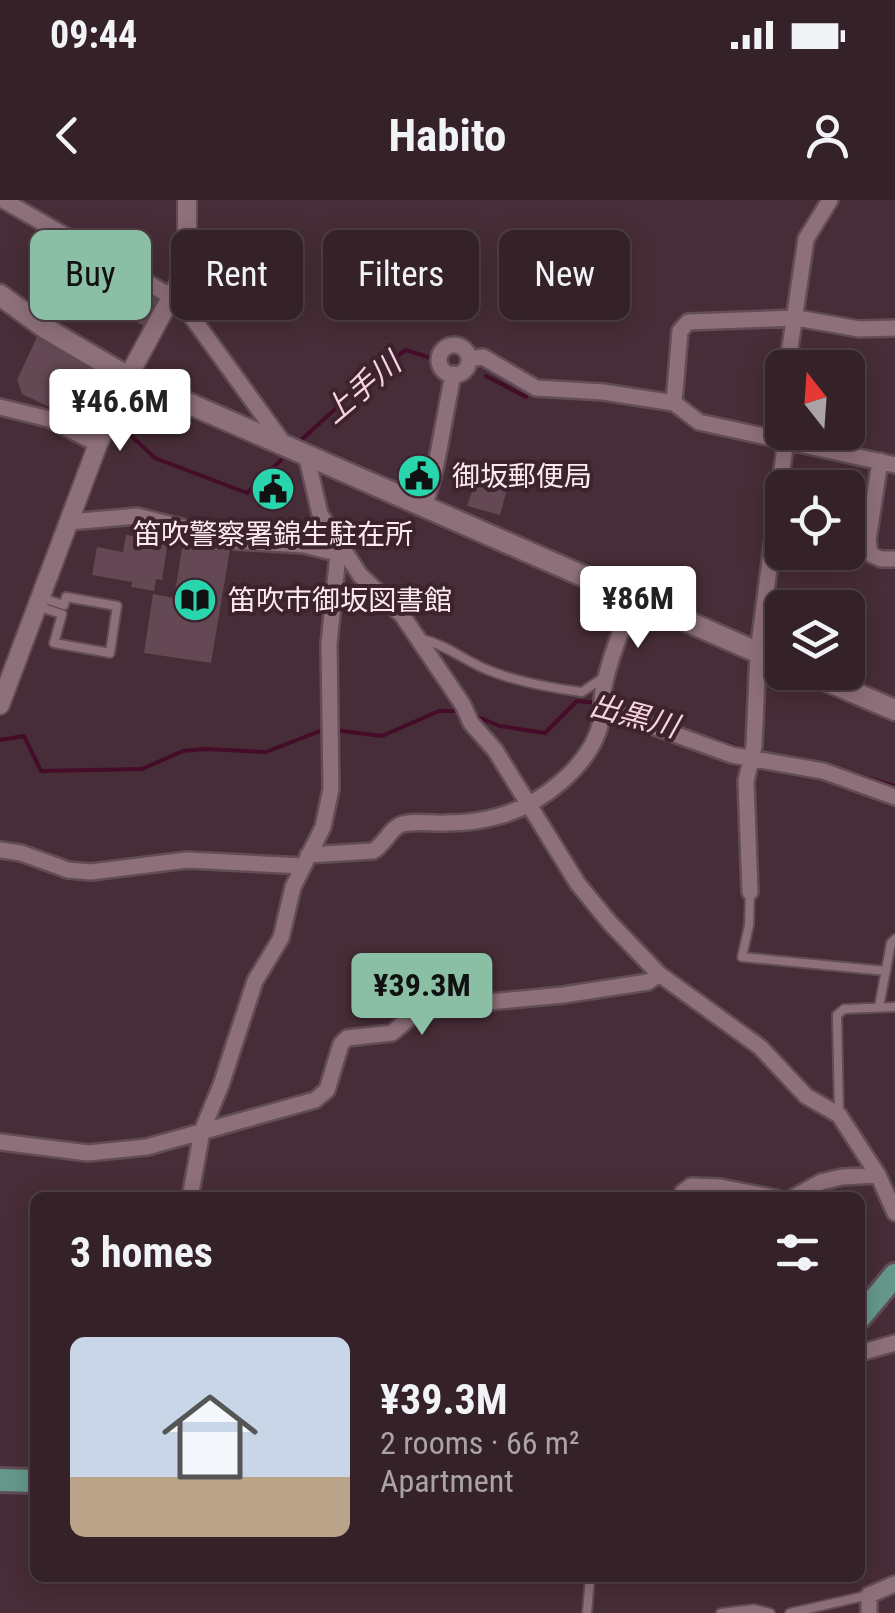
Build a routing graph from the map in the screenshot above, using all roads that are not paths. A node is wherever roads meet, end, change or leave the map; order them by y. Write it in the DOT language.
graph roads {
  1 [pos="3,200"];
  2 [pos="187,200"];
  3 [pos="830,200"];
  4 [pos="187,230"];
  5 [pos="0,295"];
  6 [pos="171,296"];
  7 [pos="171,301"];
  8 [pos="797,318"];
  9 [pos="194,320"];
  10 [pos="895,328"];
  11 [pos="791,350"];
  12 [pos="469,358"];
  13 [pos="453,374"];
  14 [pos="128,377"];
  15 [pos="674,403"];
  16 [pos="0,407"];
  17 [pos="765,432"];
  18 [pos="98,444"];
  19 [pos="285,445"];
  20 [pos="785,450"];
  21 [pos="839,450"];
  22 [pos="306,454"];
  23 [pos="887,463"];
  24 [pos="425,505"];
  25 [pos="70,522"];
  26 [pos="339,544"];
  27 [pos="895,559"];
  28 [pos="634,597"];
  29 [pos="40,602"];
  30 [pos="418,638"];
  31 [pos="758,652"];
  32 [pos="765,655"];
  33 [pos="608,674"];
  34 [pos="848,690"];
  35 [pos="0,705"];
  36 [pos="895,710"];
  37 [pos="602,712"];
  38 [pos="754,752"];
  39 [pos="895,797"];
  40 [pos="530,806"];
  41 [pos="0,850"];
  42 [pos="306,860"];
  43 [pos="750,892"];
  44 [pos="895,939"];
  45 [pos="886,970"];
  46 [pos="659,974"];
  47 [pos="879,1007"];
  48 [pos="895,1007"];
  49 [pos="839,1115"];
  50 [pos="202,1131"];
  51 [pos="0,1142"];
  52 [pos="878,1175"];
  53 [pos="191,1192"];
  54 [pos="683,1192"];
  55 [pos="745,1192"];
  56 [pos="803,1192"];
  57 [pos="895,1213"];
  58 [pos="895,1276"];
  59 [pos="865,1311"];
  60 [pos="895,1342"];
  61 [pos="865,1352"];
  62 [pos="0,1480"];
  63 [pos="30,1481"];
  64 [pos="590,1582"];
  65 [pos="895,1584"];
  66 [pos="869,1595"];
  67 [pos="587,1613"];
  68 [pos="722,1613"];
  69 [pos="770,1613"];
  70 [pos="790,1613"];
  71 [pos="869,1613"];
  1 -- 6 [label="street"];
  2 -- 4 [label="street"];
  3 -- 8 [label="street"];
  5 -- 14 [label="main road"];
  7 -- 14 [label="street"];
  8 -- 10 [label="street"];
  8 -- 11 [label="street"];
  8 -- 15 [label="street"];
  9 -- 19 [label="street"];
  12 -- 13 [label="street"];
  12 -- 13 [label="street"];
  12 -- 15 [label="street"];
  13 -- 24 [label="street"];
  14 -- 18 [label="street"];
  14 -- 19 [label="main road"];
  15 -- 17 [label="street"];
  16 -- 18 [label="street"];
  18 -- 25 [label="street"];
  19 -- 22 [label="main road"];
  20 -- 31 [label="street"];
  21 -- 23 [label="street"];
  22 -- 24 [label="main road"];
  22 -- 26 [label="street"];
  23 -- 27 [label="street"];
  24 -- 28 [label="main road"];
  25 -- 26 [label="street"];
  25 -- 29 [label="street"];
  26 -- 30 [label="street"];
  26 -- 42 [label="street"];
  28 -- 31 [label="main road"];
  28 -- 33 [label="street"];
  29 -- 29 [label="lane"];
  29 -- 35 [label="street"];
  30 -- 33 [label="lane"];
  30 -- 40 [label="street"];
  31 -- 32 [label="main road"];
  31 -- 38 [label="street"];
  33 -- 37 [label="street"];
  34 -- 36 [label="main road"];
  37 -- 38 [label="street"];
  37 -- 40 [label="street"];
  38 -- 39 [label="street"];
  38 -- 43 [label="street"];
  40 -- 42 [label="street"];
  40 -- 46 [label="street"];
  41 -- 42 [label="street"];
  42 -- 50 [label="street"];
  43 -- 45 [label="lane"];
  44 -- 45 [label="lane"];
  45 -- 47 [label="lane"];
  46 -- 49 [label="street"];
  46 -- 50 [label="street"];
  47 -- 48 [label="lane"];
  47 -- 49 [label="lane"];
  49 -- 52 [label="street"];
  50 -- 51 [label="street"];
  50 -- 53 [label="street"];
  52 -- 56 [label="street"];
  52 -- 57 [label="street"];
  54 -- 55 [label="street"];
  58 -- 59 [label="main road"];
  60 -- 61 [label="street"];
  62 -- 63 [label="main road"];
  64 -- 67 [label="lane"];
  65 -- 66 [label="street"];
  66 -- 70 [label="lane"];
  66 -- 71 [label="street"];
  68 -- 69 [label="lane"];
}
